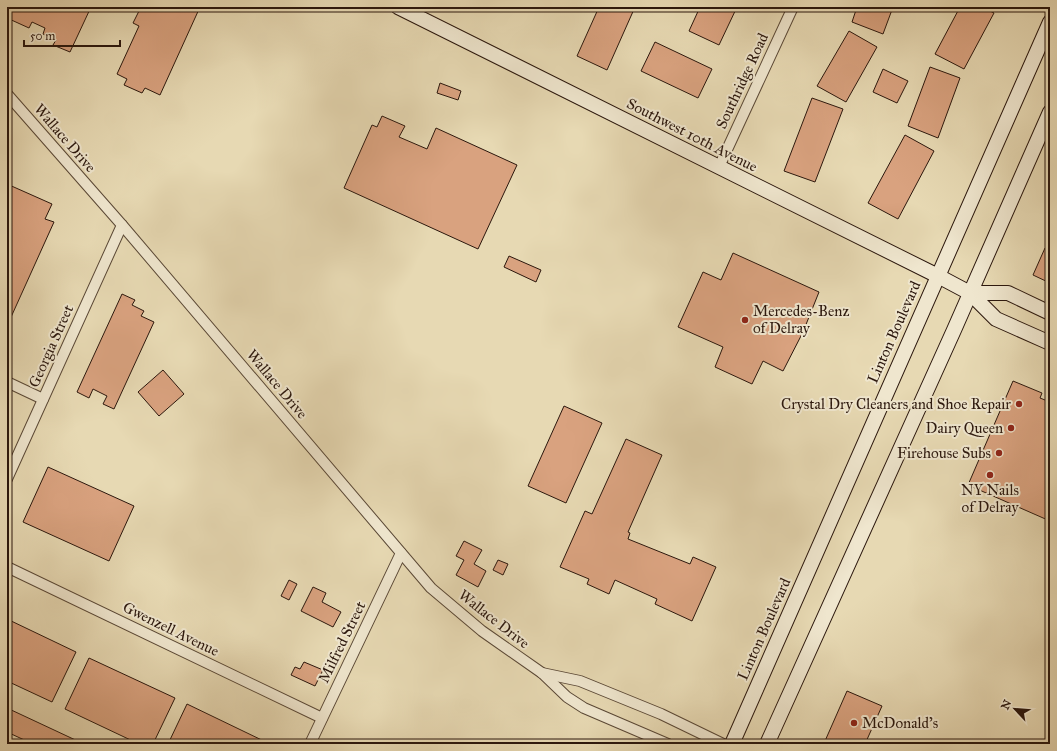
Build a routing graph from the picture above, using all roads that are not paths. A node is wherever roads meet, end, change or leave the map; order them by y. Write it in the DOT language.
graph roads {
  1 [pos="398,7"];
  2 [pos="793,7"];
  3 [pos="1050,22"];
  4 [pos="7,94"];
  5 [pos="1050,112"];
  6 [pos="719,167"];
  7 [pos="122,225"];
  8 [pos="938,276"];
  9 [pos="970,293"];
  10 [pos="1050,313"];
  11 [pos="1050,343"];
  12 [pos="7,382"];
  13 [pos="43,399"];
  14 [pos="7,479"];
  15 [pos="401,553"];
  16 [pos="7,567"];
  17 [pos="542,673"];
  18 [pos="322,718"];
  19 [pos="310,744"];
  20 [pos="668,744"];
  21 [pos="723,744"];
  22 [pos="732,744"];
  23 [pos="767,744"];
  1 -- 6 [label="main road, Southwest 10th Avenue"];
  2 -- 6 [label="street, Southridge Road"];
  3 -- 8 [label="main road, Linton Boulevard"];
  4 -- 7 [label="street, Wallace Drive"];
  5 -- 9 [label="main road"];
  6 -- 8 [label="main road, Southwest 10th Avenue"];
  7 -- 13 [label="street, Georgia Street"];
  7 -- 15 [label="street, Wallace Drive"];
  8 -- 9 [label="main road, Southwest 10th Avenue"];
  8 -- 22 [label="main road, Linton Boulevard"];
  9 -- 10 [label="main road, Southwest 10th Avenue"];
  9 -- 11 [label="main road, Southwest 10th Avenue"];
  9 -- 23 [label="main road"];
  12 -- 13 [label="street"];
  13 -- 14 [label="street, Georgia Street"];
  15 -- 17 [label="street, Wallace Drive"];
  15 -- 18 [label="street, Milfred Street"];
  16 -- 18 [label="street, Gwenzell Avenue"];
  17 -- 20 [label="street, Wallace Drive"];
  17 -- 21 [label="street, Wallace Drive"];
  18 -- 19 [label="street, Milfred Street"];
}
